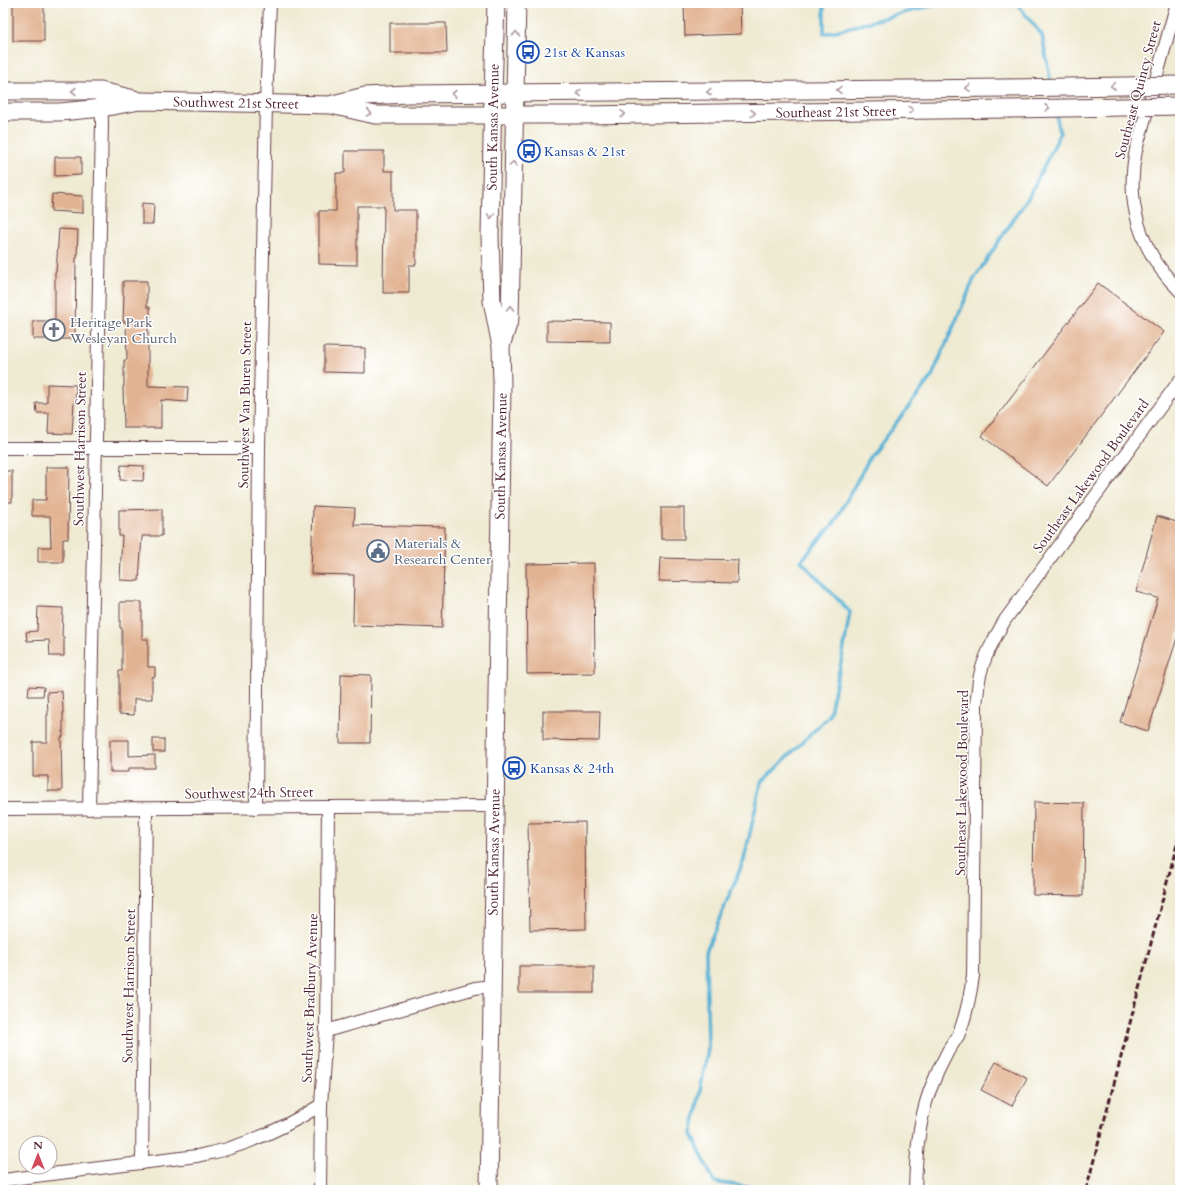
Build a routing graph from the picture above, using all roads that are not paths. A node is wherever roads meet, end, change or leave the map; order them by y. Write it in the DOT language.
graph roads {
  1 [pos="270,3"];
  2 [pos="496,3"];
  3 [pos="517,3"];
  4 [pos="1177,3"];
  5 [pos="1180,85"];
  6 [pos="3,91"];
  7 [pos="101,91"];
  8 [pos="493,93"];
  9 [pos="514,93"];
  10 [pos="140,101"];
  11 [pos="266,104"];
  12 [pos="331,105"];
  13 [pos="1180,106"];
  14 [pos="102,108"];
  15 [pos="3,112"];
  16 [pos="492,115"];
  17 [pos="514,115"];
  18 [pos="1180,291"];
  19 [pos="502,346"];
  20 [pos="1180,380"];
  21 [pos="3,448"];
  22 [pos="95,448"];
  23 [pos="259,448"];
  24 [pos="495,806"];
  25 [pos="328,807"];
  26 [pos="256,808"];
  27 [pos="3,809"];
  28 [pos="89,809"];
  29 [pos="146,809"];
  30 [pos="492,986"];
  31 [pos="326,1031"];
  32 [pos="321,1105"];
  33 [pos="142,1163"];
  34 [pos="3,1180"];
  35 [pos="320,1190"];
  36 [pos="489,1190"];
  37 [pos="916,1190"];
  1 -- 11 [label="street, Southwest Van Buren Street"];
  2 -- 8 [label="main road, South Kansas Avenue"];
  9 -- 3 [label="main road, South Kansas Avenue, one-way"];
  4 -- 18 [label="street, Southeast Quincy Street"];
  5 -- 9 [label="main road, Southeast 21st Street, one-way, bridge"];
  7 -- 6 [label="main road, Southwest 21st Street, one-way"];
  7 -- 10 [label="main road, Southwest 21st Street"];
  7 -- 14 [label="street, Southwest Harrison Street"];
  8 -- 9 [label="main road, Southeast 21st Street"];
  8 -- 12 [label="main road, Southwest 21st Street, one-way"];
  8 -- 16 [label="main road, South Kansas Avenue"];
  9 -- 17 [label="main road, South Kansas Avenue"];
  10 -- 11 [label="main road, Southwest 21st Street"];
  10 -- 14 [label="main road, Southwest 21st Street"];
  11 -- 12 [label="main road, Southwest 21st Street"];
  11 -- 23 [label="street, Southwest Van Buren Street"];
  12 -- 16 [label="main road, Southwest 21st Street, one-way"];
  17 -- 13 [label="main road, Southeast 21st Street, one-way, bridge"];
  14 -- 15 [label="main road, Southwest 21st Street"];
  14 -- 22 [label="street, Southwest Harrison Street"];
  16 -- 17 [label="main road, Southeast 21st Street"];
  16 -- 19 [label="main road, South Kansas Avenue, one-way"];
  19 -- 17 [label="main road, South Kansas Avenue, one-way"];
  19 -- 24 [label="main road, South Kansas Avenue"];
  20 -- 37 [label="street, Southeast Lakewood Boulevard"];
  21 -- 22 [label="street"];
  22 -- 23 [label="street"];
  22 -- 28 [label="street, Southwest Harrison Street"];
  23 -- 26 [label="street, Southwest Van Buren Street"];
  24 -- 25 [label="street, Southwest 24th Street"];
  24 -- 30 [label="main road, South Kansas Avenue"];
  25 -- 26 [label="street, Southwest 24th Street"];
  25 -- 31 [label="street, Southwest Bradbury Avenue"];
  26 -- 29 [label="street, Southwest 24th Street"];
  27 -- 28 [label="street, Southwest 24th Street"];
  28 -- 29 [label="street, Southwest 24th Street"];
  29 -- 33 [label="street, Southwest Harrison Street"];
  30 -- 31 [label="street"];
  30 -- 36 [label="main road, South Kansas Avenue"];
  31 -- 32 [label="street, Southwest Bradbury Avenue"];
  32 -- 33 [label="street"];
  32 -- 35 [label="street, Southwest Bradbury Avenue"];
  33 -- 34 [label="street"];
}
